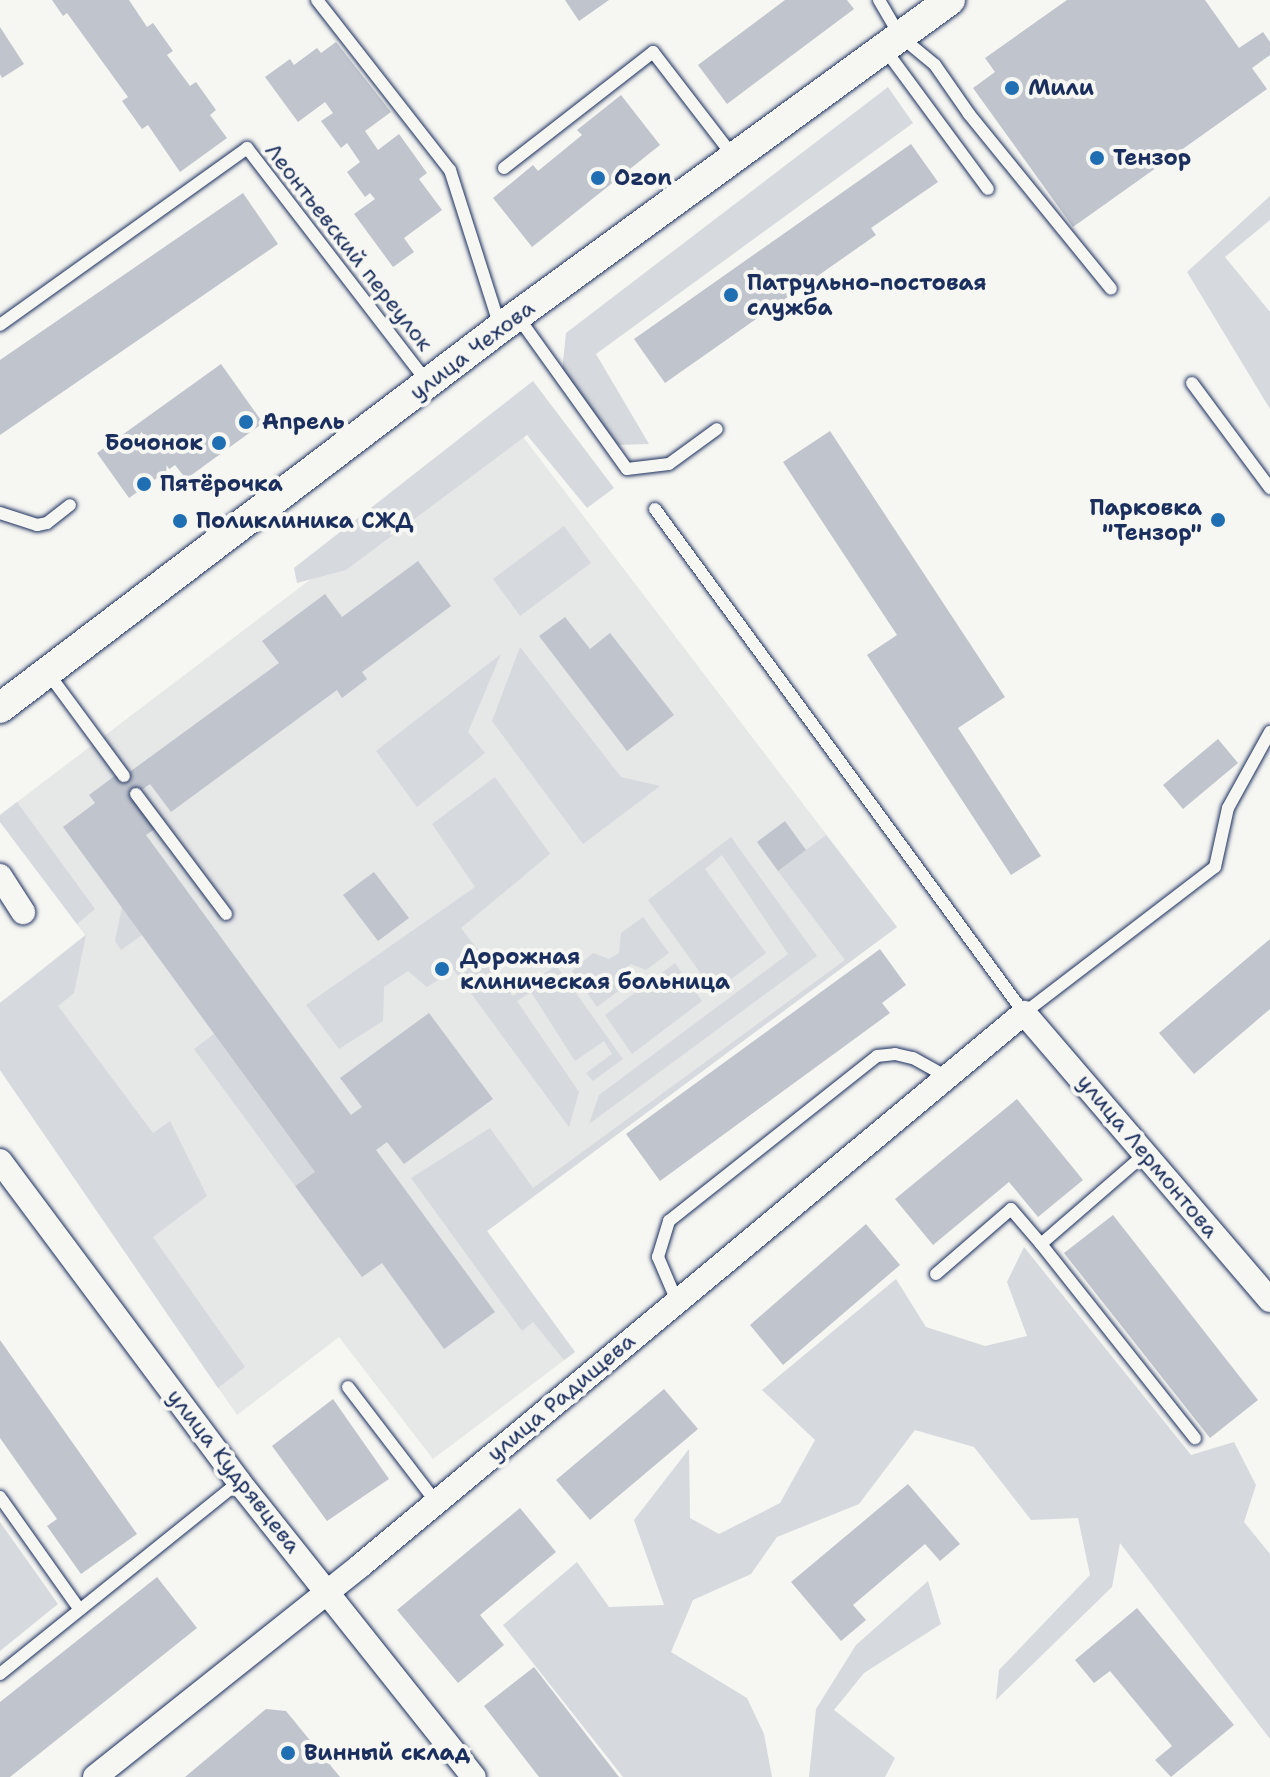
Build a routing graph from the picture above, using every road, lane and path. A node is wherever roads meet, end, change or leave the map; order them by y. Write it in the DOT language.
graph roads {
  1 [pos="317,0"];
  2 [pos="879,0"];
  3 [pos="950,0"];
  4 [pos="892,42"];
  5 [pos="734,157"];
  6 [pos="504,168"];
  7 [pos="988,189"];
  8 [pos="1111,289"];
  9 [pos="509,322"];
  10 [pos="0,325"];
  11 [pos="428,383"];
  12 [pos="1192,383"];
  13 [pos="717,429"];
  14 [pos="1270,488"];
  15 [pos="70,505"];
  16 [pos="655,509"];
  17 [pos="0,513"];
  18 [pos="48,672"];
  19 [pos="0,708"];
  20 [pos="1270,732"];
  21 [pos="124,776"];
  22 [pos="136,794"];
  23 [pos="0,876"];
  24 [pos="23,912"];
  25 [pos="226,914"];
  26 [pos="1024,1013"];
  27 [pos="946,1076"];
  28 [pos="1146,1153"];
  29 [pos="0,1161"];
  30 [pos="1041,1244"];
  31 [pos="936,1274"];
  32 [pos="676,1299"];
  33 [pos="1270,1300"];
  34 [pos="348,1387"];
  35 [pos="1195,1438"];
  36 [pos="239,1482"];
  37 [pos="0,1497"];
  38 [pos="436,1502"];
  39 [pos="327,1591"];
  40 [pos="80,1610"];
  41 [pos="0,1674"];
  42 [pos="95,1777"];
  43 [pos="474,1777"];
  1 -- 9 [label="lane"];
  2 -- 4 [label="lane"];
  3 -- 4 [label="street, улица Чехова"];
  4 -- 5 [label="street, улица Чехова"];
  4 -- 7 [label="lane"];
  4 -- 8 [label="lane"];
  5 -- 6 [label="lane"];
  5 -- 9 [label="street, улица Чехова"];
  9 -- 11 [label="street, улица Чехова"];
  9 -- 13 [label="lane"];
  10 -- 11 [label="lane, Леонтьевский переулок"];
  11 -- 18 [label="street, улица Чехова"];
  12 -- 14 [label="lane"];
  15 -- 17 [label="lane"];
  16 -- 26 [label="lane"];
  18 -- 19 [label="street, улица Чехова"];
  18 -- 21 [label="lane"];
  20 -- 26 [label="lane"];
  22 -- 25 [label="lane"];
  23 -- 24 [label="street"];
  26 -- 27 [label="street, улица Радищева"];
  26 -- 28 [label="street, улица Лермонтова"];
  27 -- 32 [label="street, улица Радищева"];
  27 -- 32 [label="lane"];
  28 -- 30 [label="lane"];
  28 -- 33 [label="street, улица Лермонтова"];
  29 -- 36 [label="street, улица Кудрявцева"];
  30 -- 31 [label="lane"];
  30 -- 35 [label="lane"];
  32 -- 38 [label="street, улица Радищева"];
  34 -- 38 [label="lane"];
  36 -- 39 [label="street, улица Кудрявцева"];
  36 -- 40 [label="lane"];
  37 -- 40 [label="lane"];
  38 -- 39 [label="street, улица Радищева"];
  39 -- 42 [label="street, улица Радищева"];
  39 -- 43 [label="street, улица Кудрявцева"];
  40 -- 41 [label="lane"];
}
